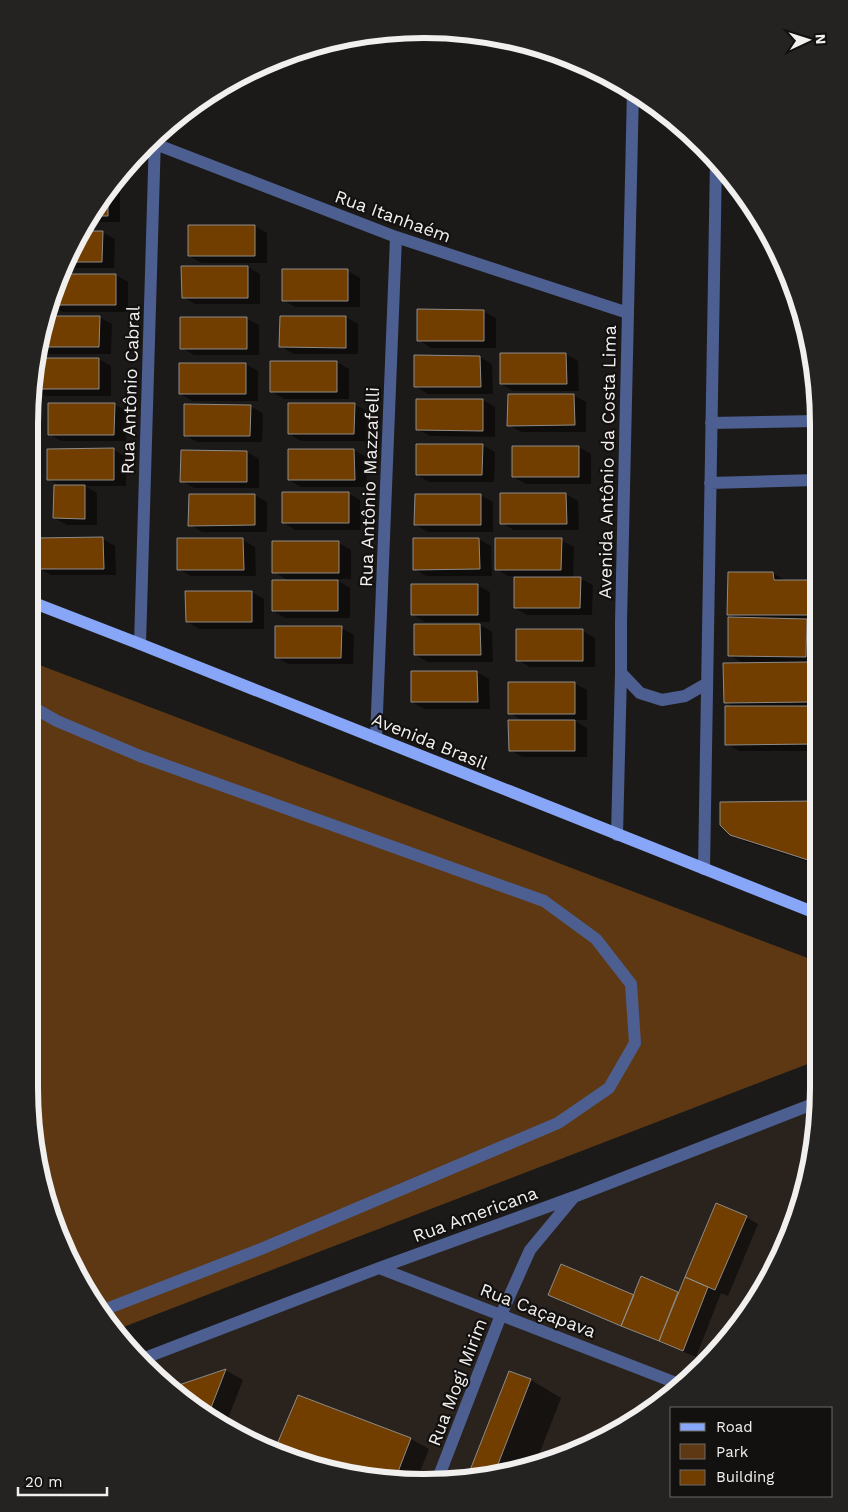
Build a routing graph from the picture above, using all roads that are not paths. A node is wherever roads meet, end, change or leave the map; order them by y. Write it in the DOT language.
graph roads {
  1 [pos="632,98"];
  2 [pos="159,143"];
  3 [pos="153,149"];
  4 [pos="716,170"];
  5 [pos="396,237"];
  6 [pos="628,313"];
  7 [pos="810,421"];
  8 [pos="711,423"];
  9 [pos="810,480"];
  10 [pos="710,483"];
  11 [pos="38,604"];
  12 [pos="140,644"];
  13 [pos="621,673"];
  14 [pos="706,684"];
  15 [pos="38,710"];
  16 [pos="376,738"];
  17 [pos="617,834"];
  18 [pos="704,869"];
  19 [pos="810,911"];
  20 [pos="810,1105"];
  21 [pos="574,1197"];
  22 [pos="379,1268"];
  23 [pos="107,1309"];
  24 [pos="501,1315"];
  25 [pos="147,1357"];
  26 [pos="675,1382"];
  27 [pos="440,1474"];
  1 -- 6 [label="street, Avenida Antônio da Costa Lima"];
  2 -- 5 [label="street, Rua Itanhaém"];
  3 -- 12 [label="street, Rua Antônio Cabral"];
  4 -- 8 [label="street"];
  5 -- 6 [label="street, Rua Itanhaém"];
  5 -- 16 [label="street, Rua Antônio Mazzafelli"];
  6 -- 13 [label="street, Avenida Antônio da Costa Lima"];
  7 -- 8 [label="street"];
  8 -- 10 [label="street"];
  9 -- 10 [label="street"];
  10 -- 14 [label="street"];
  11 -- 12 [label="main road, Avenida Brasil"];
  12 -- 16 [label="main road, Avenida Brasil"];
  13 -- 14 [label="street"];
  13 -- 17 [label="street, Avenida Antônio da Costa Lima"];
  14 -- 18 [label="street"];
  15 -- 23 [label="street"];
  16 -- 17 [label="main road, Avenida Brasil"];
  17 -- 18 [label="main road, Avenida Brasil"];
  18 -- 19 [label="main road, Avenida Brasil"];
  20 -- 21 [label="street, Rua Americana"];
  21 -- 22 [label="street, Rua Americana"];
  21 -- 24 [label="street, Rua Mogi Mirim"];
  22 -- 24 [label="street, Rua Caçapava"];
  22 -- 25 [label="street, Rua Americana"];
  24 -- 26 [label="street, Rua Caçapava"];
  24 -- 27 [label="street, Rua Mogi Mirim"];
}
